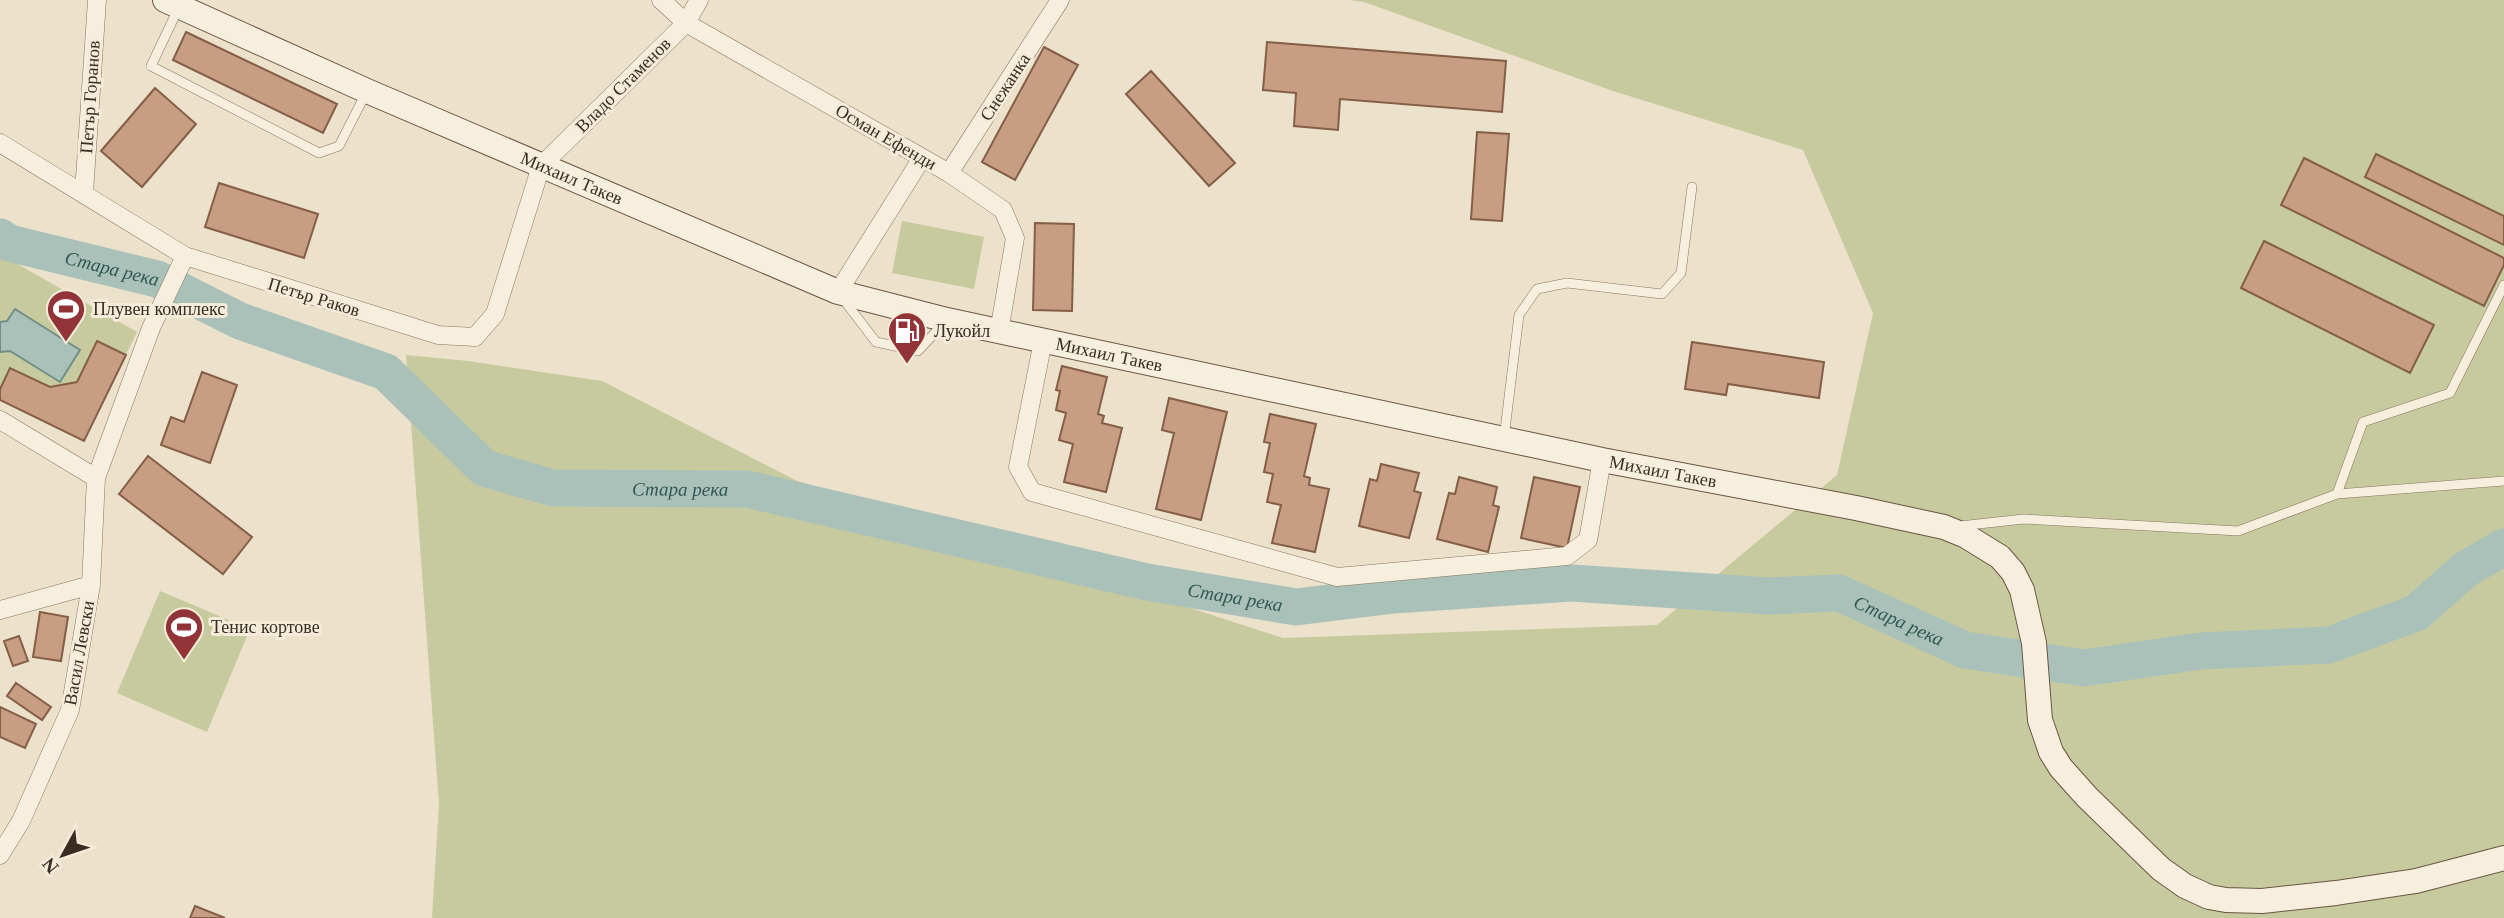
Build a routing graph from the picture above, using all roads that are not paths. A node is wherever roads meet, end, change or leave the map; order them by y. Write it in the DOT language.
graph roads {
  1 [pos="97,0"];
  2 [pos="661,0"];
  3 [pos="699,0"];
  4 [pos="1060,0"];
  5 [pos="169,2"];
  6 [pos="686,23"];
  7 [pos="366,91"];
  8 [pos="0,144"];
  9 [pos="922,158"];
  10 [pos="541,166"];
  11 [pos="949,173"];
  12 [pos="1692,187"];
  13 [pos="84,193"];
  14 [pos="185,257"];
  15 [pos="2504,285"];
  16 [pos="838,292"];
  17 [pos="947,320"];
  18 [pos="999,332"];
  19 [pos="1043,341"];
  20 [pos="0,421"];
  21 [pos="1504,439"];
  22 [pos="1602,460"];
  23 [pos="96,478"];
  24 [pos="2504,481"];
  25 [pos="2337,494"];
  26 [pos="1944,527"];
  27 [pos="91,585"];
  28 [pos="0,610"];
  29 [pos="0,855"];
  30 [pos="2504,858"];
  1 -- 13 [label="street, Петър Горанов"];
  2 -- 6 [label="street, Осман Ефенди"];
  3 -- 6 [label="street, Владо Стаменов"];
  4 -- 11 [label="street, Снежанка"];
  5 -- 7 [label="main road, Михаил Такев"];
  5 -- 7 [label="lane"];
  6 -- 9 [label="street, Осман Ефенди"];
  6 -- 10 [label="street, Владо Стаменов"];
  7 -- 10 [label="main road, Михаил Такев"];
  8 -- 13 [label="street, Петър Раков"];
  9 -- 11 [label="street, Осман Ефенди"];
  9 -- 16 [label="street"];
  10 -- 14 [label="street, Петър Раков"];
  10 -- 16 [label="main road, Михаил Такев"];
  11 -- 18 [label="street, Осман Ефенди"];
  12 -- 21 [label="lane"];
  13 -- 14 [label="street, Петър Раков"];
  14 -- 23 [label="street, Васил Левски"];
  15 -- 25 [label="lane"];
  16 -- 17 [label="main road, Михаил Такев"];
  16 -- 17 [label="lane"];
  17 -- 18 [label="main road, Михаил Такев"];
  18 -- 19 [label="main road, Михаил Такев"];
  19 -- 21 [label="main road, Михаил Такев"];
  19 -- 22 [label="street"];
  20 -- 23 [label="street"];
  21 -- 22 [label="main road, Михаил Такев"];
  22 -- 26 [label="main road, Михаил Такев"];
  23 -- 27 [label="street, Васил Левски"];
  24 -- 25 [label="lane"];
  25 -- 26 [label="lane"];
  26 -- 30 [label="main road, Михаил Такев"];
  27 -- 28 [label="street"];
  27 -- 29 [label="street, Васил Левски"];
}
